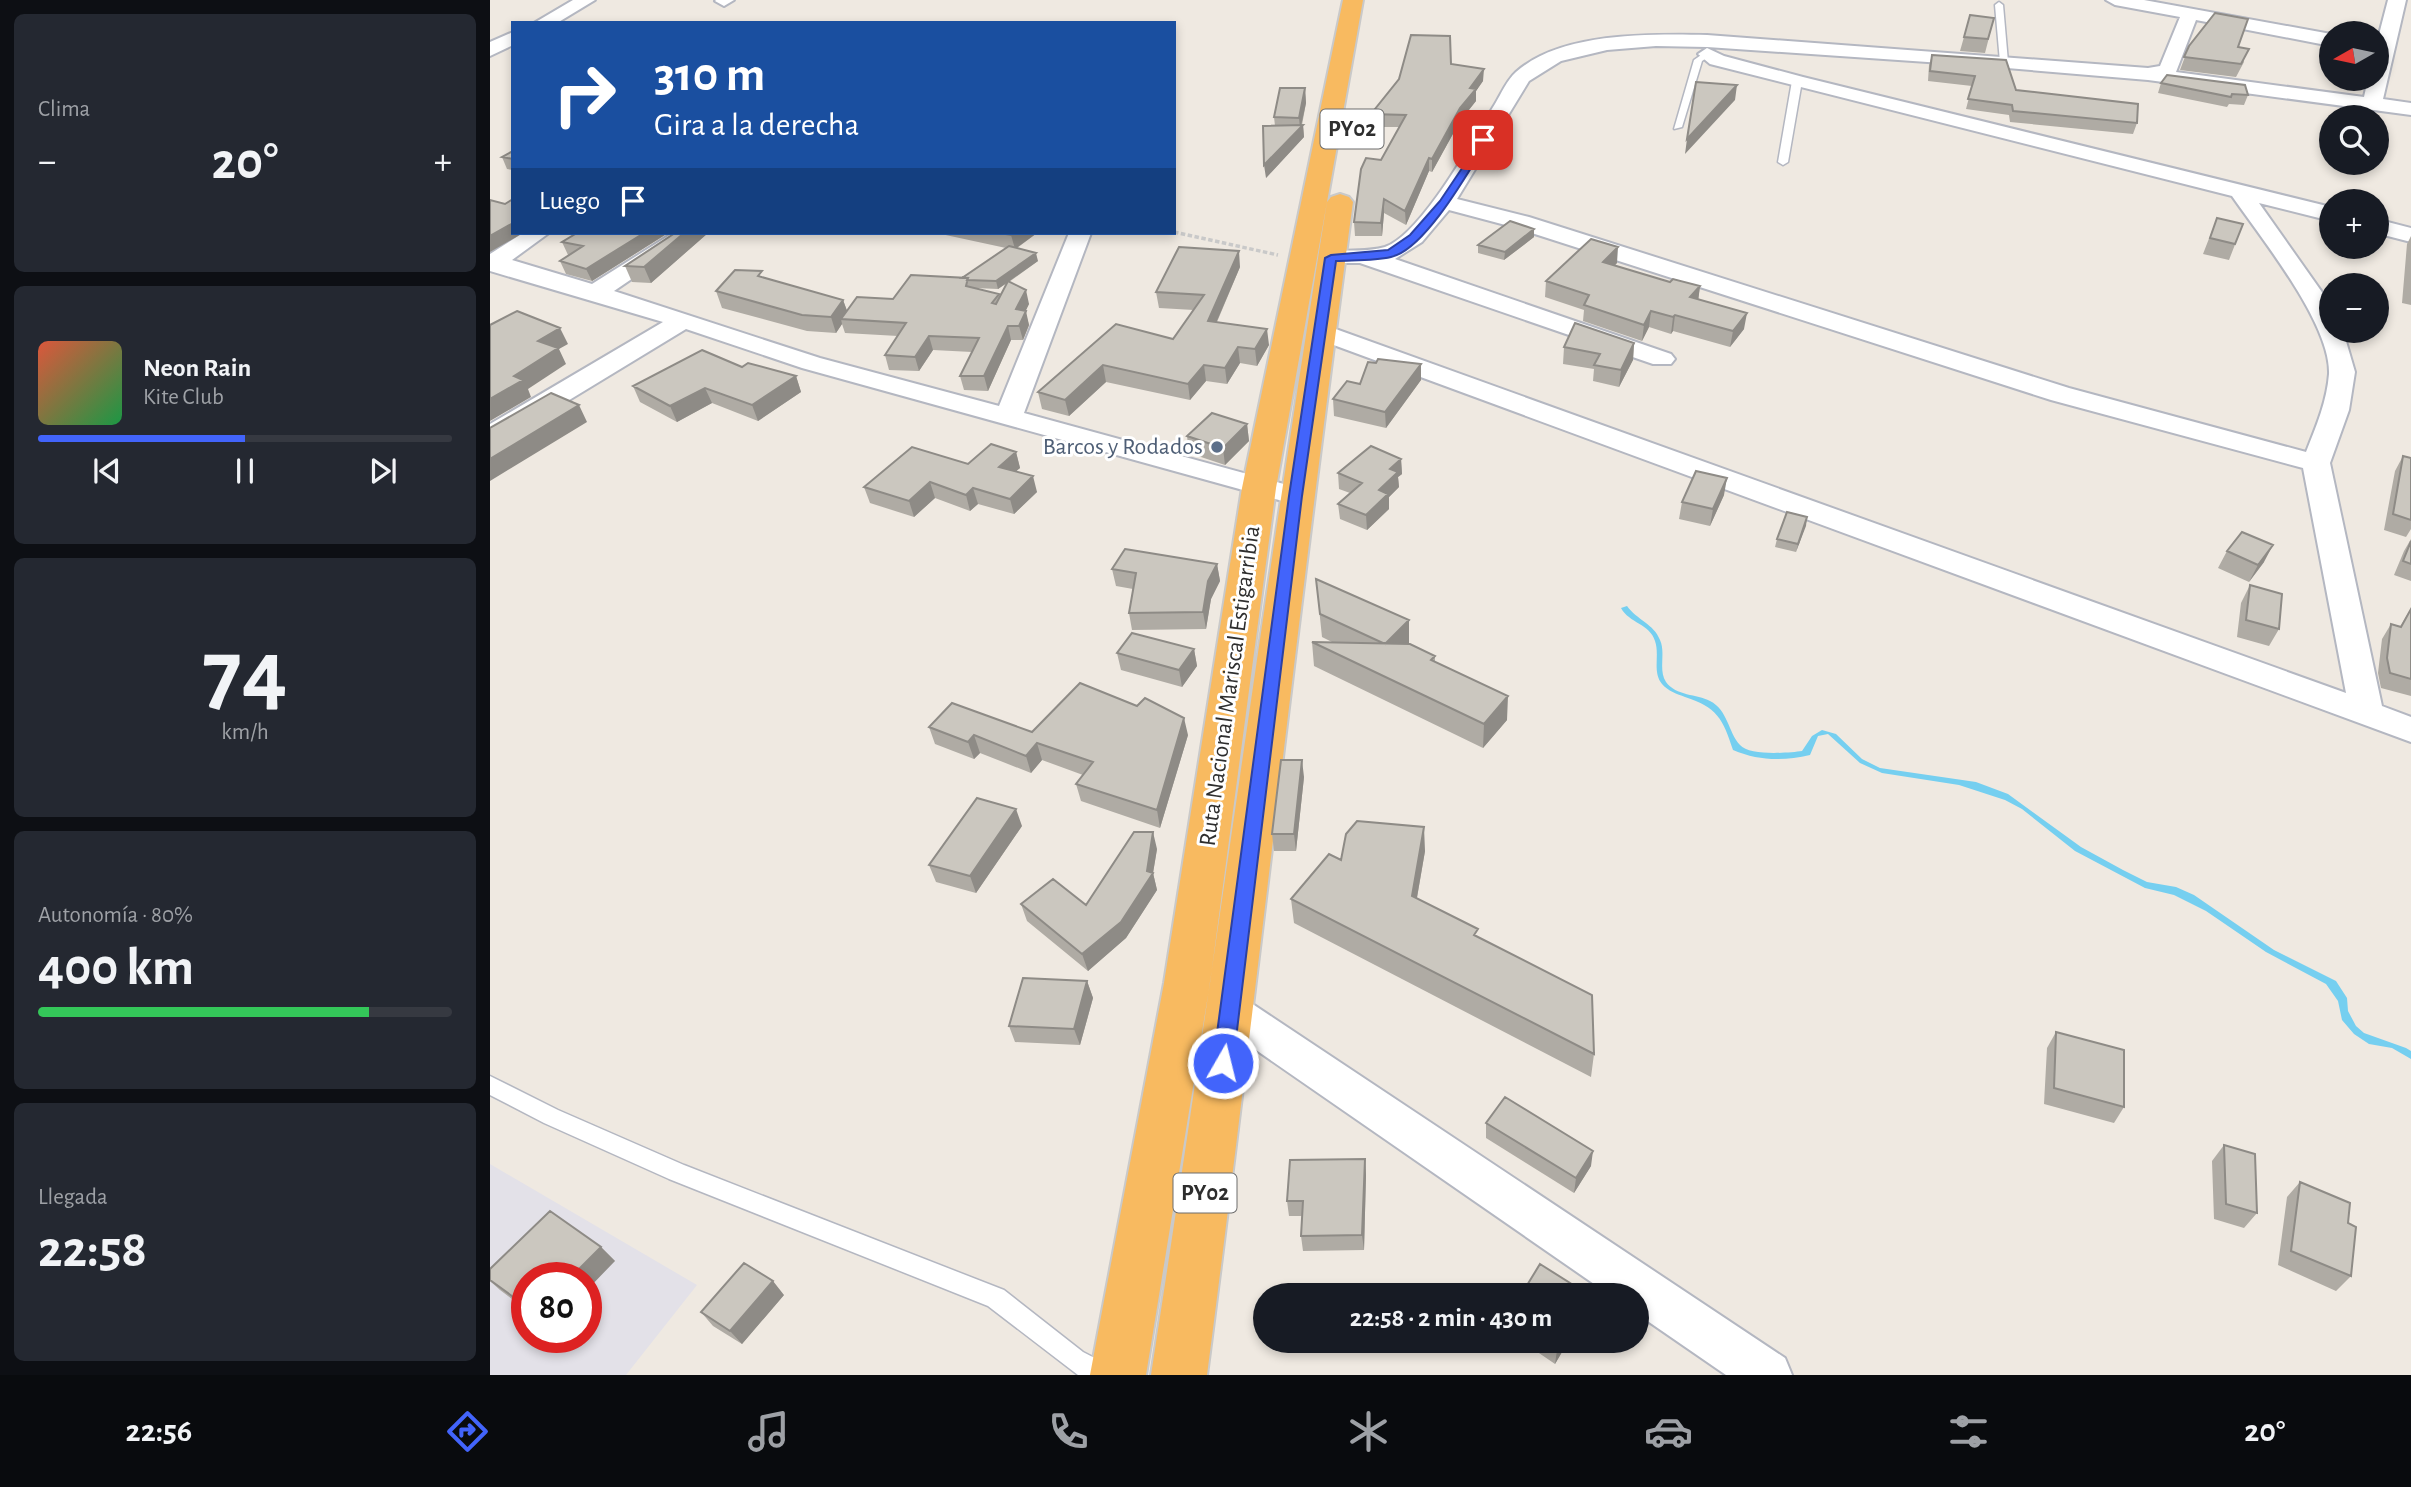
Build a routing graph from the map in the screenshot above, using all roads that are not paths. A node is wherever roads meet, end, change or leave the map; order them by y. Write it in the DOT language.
graph roads {
  1 [pos="586,0"];
  2 [pos="1353,0"];
  3 [pos="1374,0"];
  4 [pos="2115,0"];
  5 [pos="2397,0"];
  6 [pos="1999,5"];
  7 [pos="2190,14"];
  8 [pos="547,21"];
  9 [pos="2389,25"];
  10 [pos="2319,37"];
  11 [pos="511,39"];
  12 [pos="1707,48"];
  13 [pos="490,50"];
  14 [pos="2004,62"];
  15 [pos="2148,74"];
  16 [pos="1797,81"];
  17 [pos="2374,91"];
  18 [pos="2372,103"];
  19 [pos="2411,109"];
  20 [pos="1355,114"];
  21 [pos="1677,127"];
  22 [pos="1783,162"];
  23 [pos="1344,180"];
  24 [pos="2241,193"];
  25 [pos="1444,202"];
  26 [pos="2319,211"];
  27 [pos="2389,229"];
  28 [pos="535,235"];
  29 [pos="685,235"];
  30 [pos="1079,235"];
  31 [pos="2411,235"];
  32 [pos="1331,258"];
  33 [pos="491,262"];
  34 [pos="595,293"];
  35 [pos="684,320"];
  36 [pos="1321,332"];
  37 [pos="1662,359"];
  38 [pos="1008,418"];
  39 [pos="490,436"];
  40 [pos="2316,463"];
  41 [pos="1259,488"];
  42 [pos="1296,496"];
  43 [pos="2367,715"];
  44 [pos="2411,730"];
  45 [pos="1231,1011"];
  46 [pos="490,1085"];
  47 [pos="1104,1375"];
  48 [pos="1118,1375"];
  49 [pos="1179,1375"];
  50 [pos="1768,1375"];
  1 -- 8 [label="street"];
  2 -- 32 [label="highway, Ruta Nacional Mariscal Estigarribia / PY02"];
  3 -- 20 [label="highway, PY02"];
  4 -- 7 [label="street"];
  5 -- 9 [label="street"];
  6 -- 14 [label="lane"];
  7 -- 10 [label="street"];
  7 -- 15 [label="street"];
  11 -- 13 [label="street"];
  12 -- 14 [label="street"];
  12 -- 16 [label="street"];
  12 -- 21 [label="lane"];
  12 -- 25 [label="street"];
  14 -- 15 [label="street"];
  15 -- 18 [label="street"];
  16 -- 22 [label="lane"];
  16 -- 24 [label="street"];
  17 -- 18 [label="street"];
  18 -- 19 [label="street"];
  23 -- 32 [label="highway, Ruta Nacional Mariscal Estigarribia / PY02"];
  24 -- 26 [label="street"];
  24 -- 40 [label="street"];
  25 -- 32 [label="street"];
  25 -- 40 [label="street"];
  27 -- 31 [label="street"];
  28 -- 33 [label="street"];
  29 -- 34 [label="street"];
  30 -- 38 [label="street"];
  32 -- 36 [label="highway, Ruta Nacional Mariscal Estigarribia / PY02"];
  32 -- 37 [label="street"];
  32 -- 41 [label="highway, Ruta Nacional Mariscal Estigarribia / PY02"];
  33 -- 34 [label="street"];
  34 -- 35 [label="street"];
  35 -- 38 [label="street"];
  35 -- 39 [label="street"];
  36 -- 42 [label="highway, Ruta Nacional Mariscal Estigarribia / PY02"];
  36 -- 43 [label="street"];
  38 -- 41 [label="street"];
  40 -- 43 [label="street"];
  41 -- 42 [label="street"];
  41 -- 48 [label="highway, Ruta Nacional Mariscal Estigarribia / PY02"];
  42 -- 45 [label="highway, Ruta Nacional Mariscal Estigarribia / PY02"];
  43 -- 44 [label="street"];
  45 -- 49 [label="highway, Ruta Nacional Mariscal Estigarribia / PY02"];
  45 -- 50 [label="street"];
  46 -- 47 [label="lane"];
}
